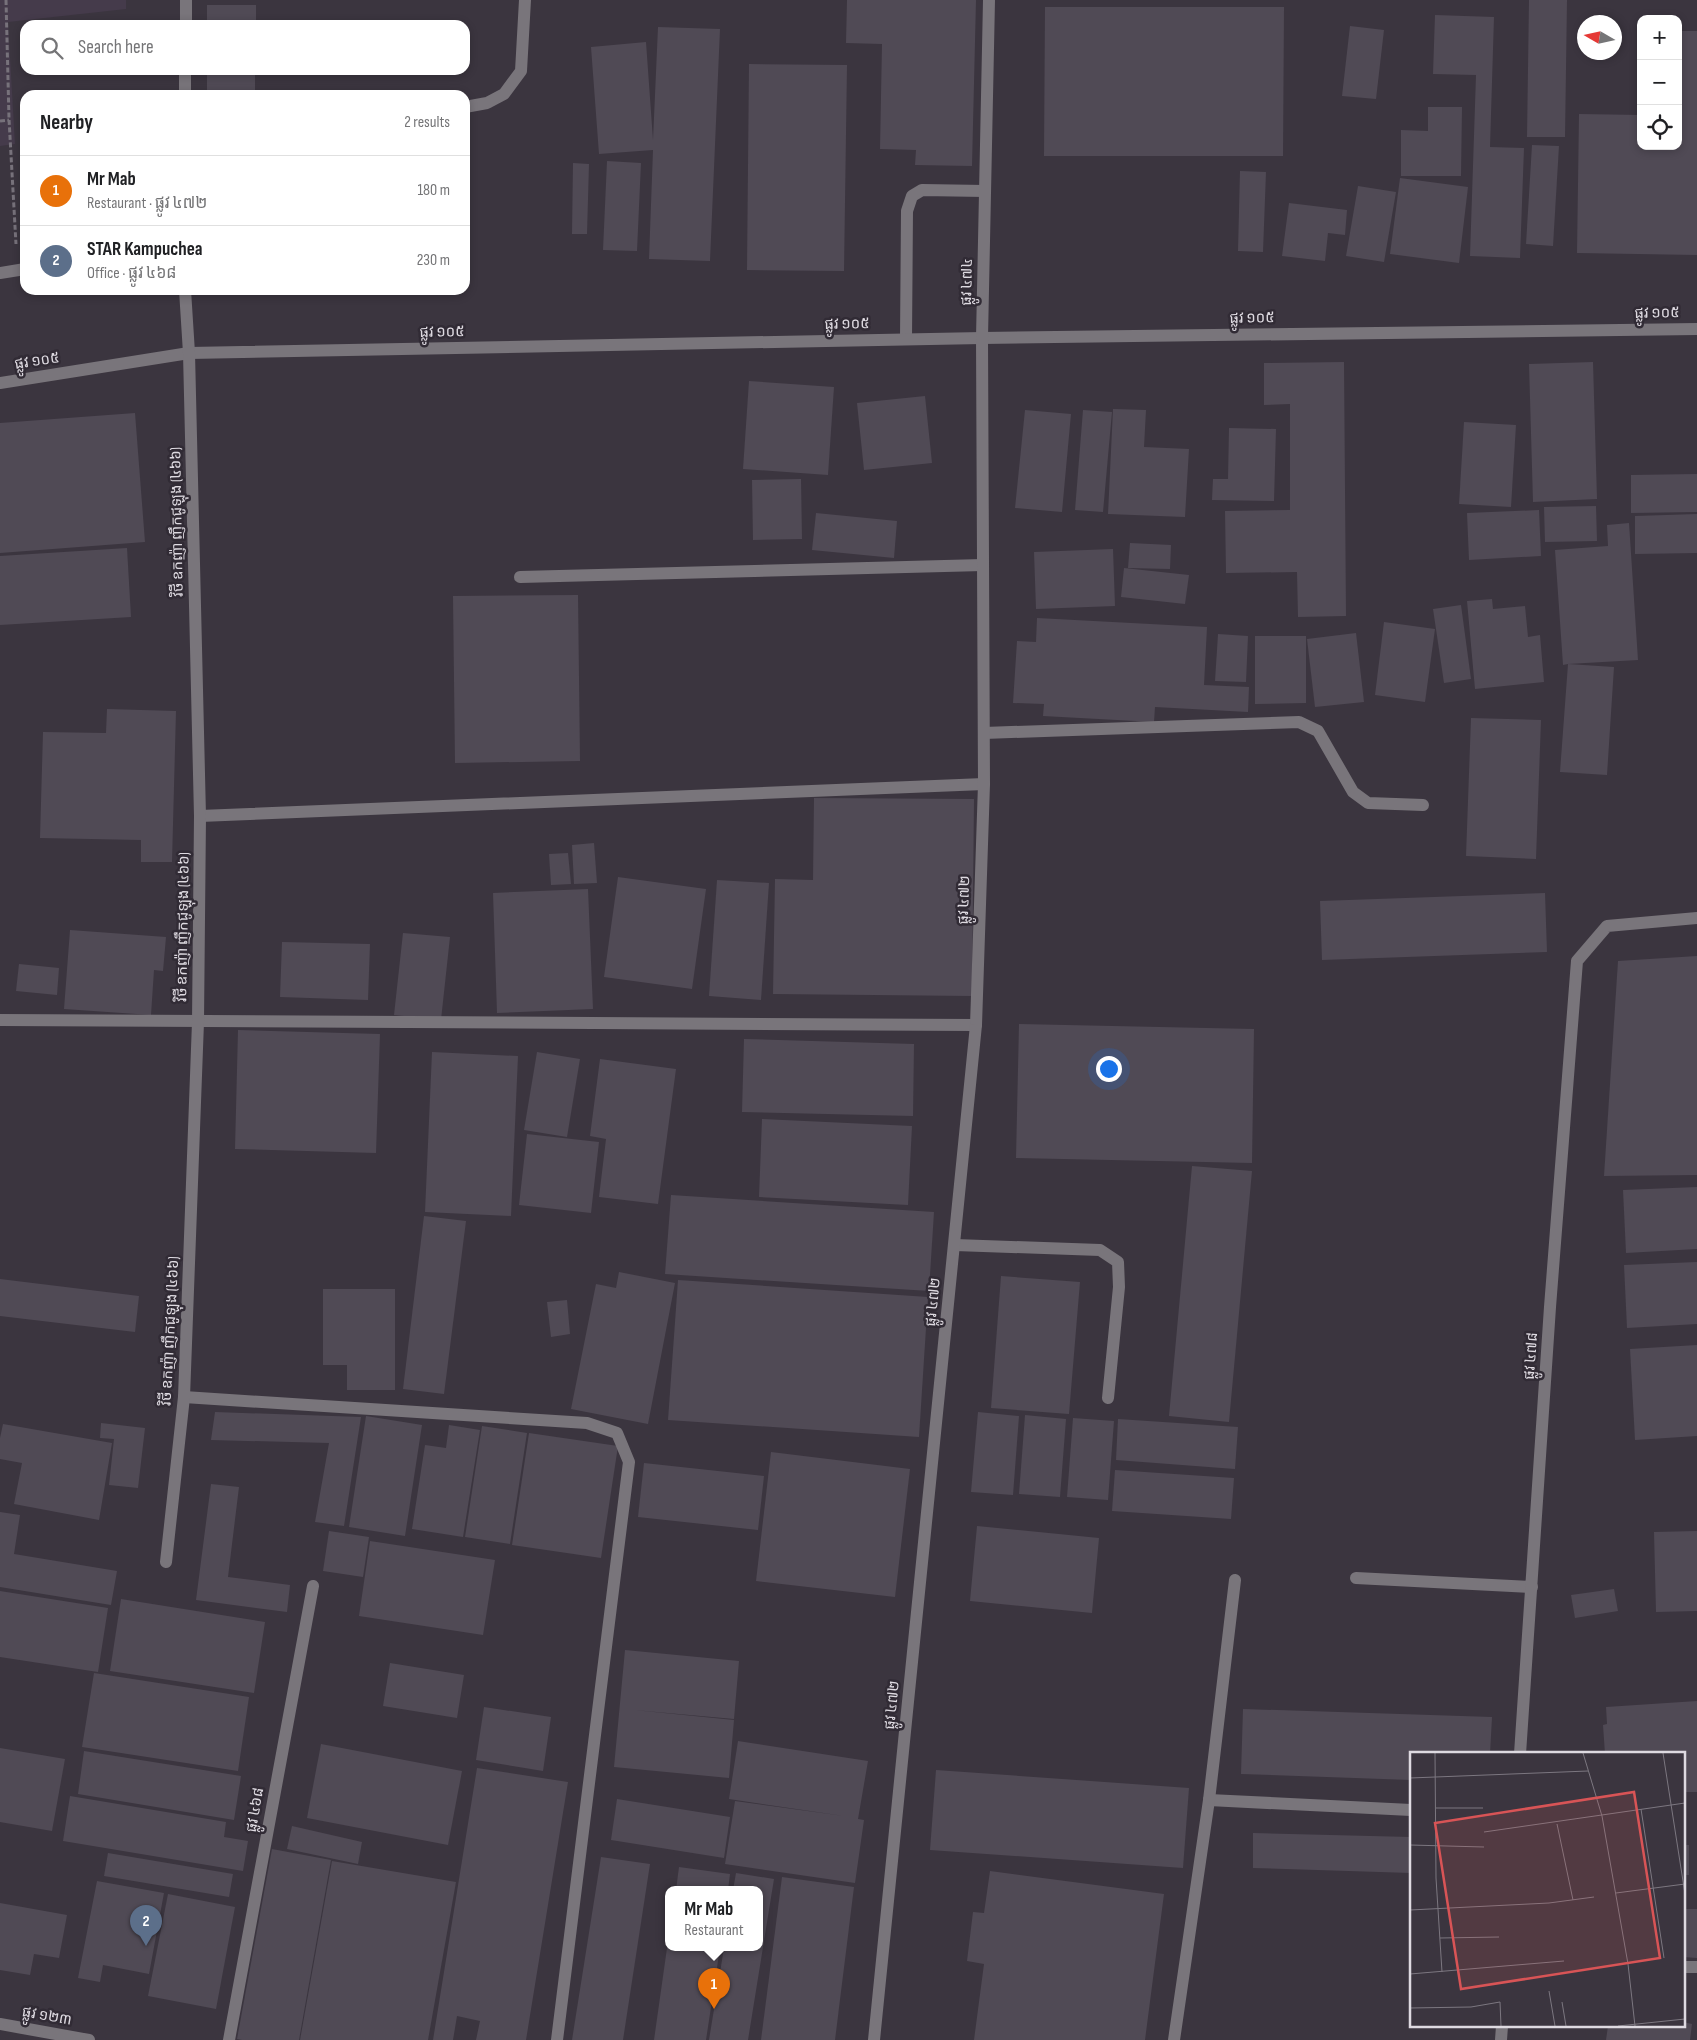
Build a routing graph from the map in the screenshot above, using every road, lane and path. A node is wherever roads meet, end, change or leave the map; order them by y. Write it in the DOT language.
graph roads {
  1 [pos="6,0"];
  2 [pos="186,0"];
  3 [pos="525,0"];
  4 [pos="989,0"];
  5 [pos="186,20"];
  6 [pos="185,75"];
  7 [pos="185,90"];
  8 [pos="470,106"];
  9 [pos="9,120"];
  10 [pos="0,121"];
  11 [pos="985,191"];
  12 [pos="20,246"];
  13 [pos="20,269"];
  14 [pos="0,272"];
  15 [pos="185,295"];
  16 [pos="1697,329"];
  17 [pos="982,338"];
  18 [pos="906,339"];
  19 [pos="189,353"];
  20 [pos="0,383"];
  21 [pos="983,565"];
  22 [pos="520,577"];
  23 [pos="984,733"];
  24 [pos="984,784"];
  25 [pos="1423,805"];
  26 [pos="200,816"];
  27 [pos="1697,918"];
  28 [pos="0,1020"];
  29 [pos="198,1022"];
  30 [pos="976,1025"];
  31 [pos="955,1244"];
  32 [pos="184,1397"];
  33 [pos="1108,1398"];
  34 [pos="166,1562"];
  35 [pos="1356,1578"];
  36 [pos="1235,1580"];
  37 [pos="313,1586"];
  38 [pos="1532,1587"];
  39 [pos="1520,1752"];
  40 [pos="1208,1800"];
  41 [pos="1410,1810"];
  42 [pos="1684,1967"];
  43 [pos="1697,1967"];
  44 [pos="0,2024"];
  45 [pos="89,2040"];
  46 [pos="229,2040"];
  47 [pos="557,2040"];
  48 [pos="874,2040"];
  49 [pos="1174,2040"];
  1 -- 9 [label="path"];
  2 -- 5 [label="street"];
  3 -- 8 [label="street"];
  4 -- 11 [label="street, ផ្លូវ ៤៧៤"];
  6 -- 7 [label="street"];
  9 -- 10 [label="path"];
  9 -- 12 [label="path"];
  11 -- 17 [label="street, ផ្លូវ ៤៧៤"];
  11 -- 18 [label="street"];
  13 -- 14 [label="street"];
  15 -- 19 [label="street, វិថី ឧកញ៉ា ញឹកជូឡុង (៤៦៦)"];
  16 -- 17 [label="street, ផ្លូវ ១០៥"];
  17 -- 18 [label="street, ផ្លូវ ១០៥"];
  17 -- 21 [label="street, ផ្លូវ ៤៧៤"];
  18 -- 19 [label="street, ផ្លូវ ១០៥"];
  19 -- 20 [label="street, ផ្លូវ ១០៥"];
  19 -- 26 [label="street, វិថី ឧកញ៉ា ញឹកជូឡុង (៤៦៦)"];
  21 -- 22 [label="street"];
  21 -- 23 [label="street, ផ្លូវ ៤៧២"];
  23 -- 24 [label="street, ផ្លូវ ៤៧២"];
  23 -- 25 [label="street"];
  24 -- 26 [label="street"];
  24 -- 30 [label="street, ផ្លូវ ៤៧២"];
  26 -- 29 [label="street, វិថី ឧកញ៉ា ញឹកជូឡុង (៤៦៦)"];
  27 -- 38 [label="street, ផ្លូវ ៤៧៨"];
  28 -- 29 [label="street"];
  29 -- 30 [label="street"];
  29 -- 32 [label="street, វិថី ឧកញ៉ា ញឹកជូឡុង (៤៦៦)"];
  30 -- 31 [label="street, ផ្លូវ ៤៧២"];
  31 -- 33 [label="street"];
  31 -- 48 [label="street, ផ្លូវ ៤៧២"];
  32 -- 34 [label="street, វិថី ឧកញ៉ា ញឹកជូឡុង (៤៦៦)"];
  32 -- 47 [label="street"];
  35 -- 38 [label="street"];
  36 -- 40 [label="street"];
  37 -- 46 [label="street, ផ្លូវ ៤៦៨"];
  38 -- 39 [label="street, ផ្លូវ ៤៧៨"];
  40 -- 41 [label="street"];
  40 -- 49 [label="street"];
  42 -- 43 [label="street"];
  44 -- 45 [label="street, ផ្លូវ ១២៣"];
}
